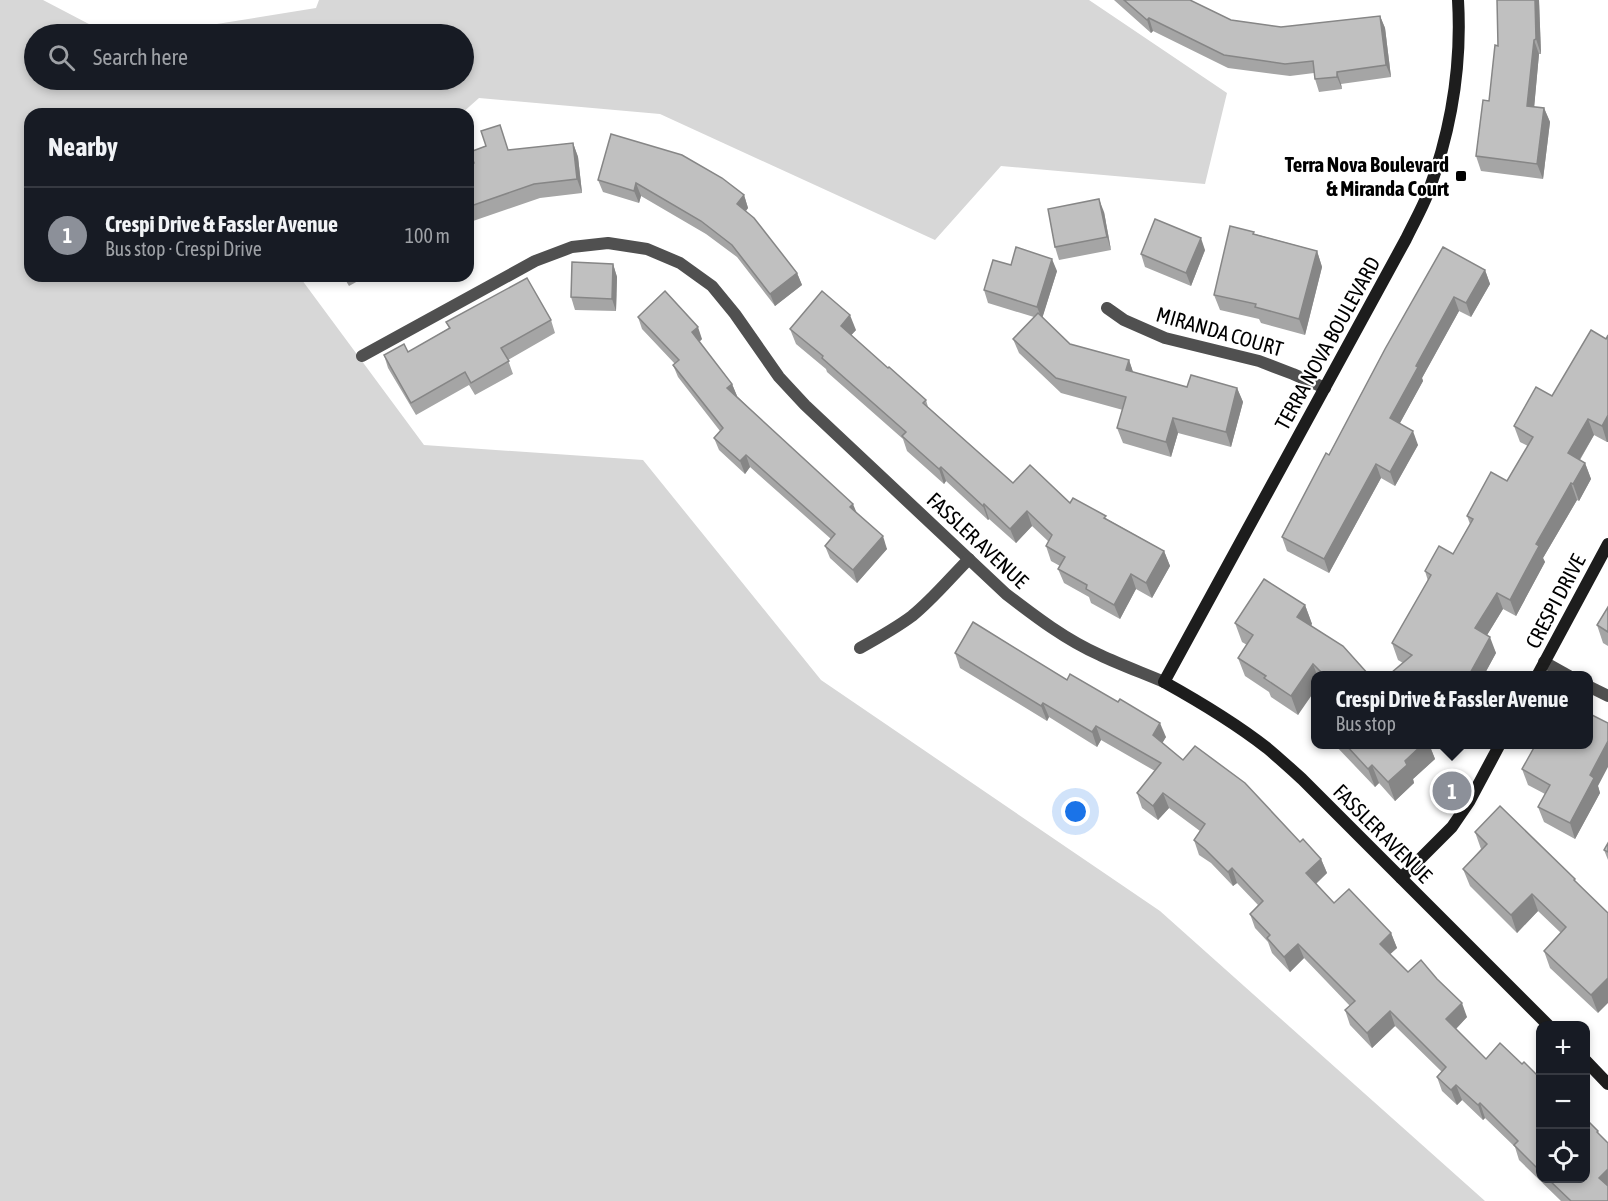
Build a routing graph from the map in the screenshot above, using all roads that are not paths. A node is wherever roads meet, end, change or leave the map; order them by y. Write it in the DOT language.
graph roads {
  1 [pos="1458,0"];
  2 [pos="1107,308"];
  3 [pos="362,356"];
  4 [pos="1325,388"];
  5 [pos="1608,544"];
  6 [pos="969,559"];
  7 [pos="860,648"];
  8 [pos="1544,662"];
  9 [pos="1539,671"];
  10 [pos="1561,671"];
  11 [pos="1164,682"];
  12 [pos="1593,688"];
  13 [pos="1608,696"];
  14 [pos="1497,749"];
  15 [pos="1401,878"];
  16 [pos="1545,1021"];
  17 [pos="1590,1065"];
  18 [pos="1608,1084"];
  1 -- 4 [label="street, TERRA NOVA BOULEVARD"];
  2 -- 4 [label="street, MIRANDA COURT"];
  3 -- 6 [label="street, FASSLER AVENUE"];
  4 -- 11 [label="street, TERRA NOVA BOULEVARD"];
  5 -- 8 [label="street, CRESPI DRIVE"];
  6 -- 7 [label="street"];
  6 -- 11 [label="street, FASSLER AVENUE"];
  8 -- 9 [label="street, CRESPI DRIVE"];
  8 -- 10 [label="street"];
  11 -- 15 [label="street, FASSLER AVENUE"];
  12 -- 13 [label="street"];
  14 -- 15 [label="street"];
  15 -- 16 [label="street, FASSLER AVENUE"];
  17 -- 18 [label="street"];
}
